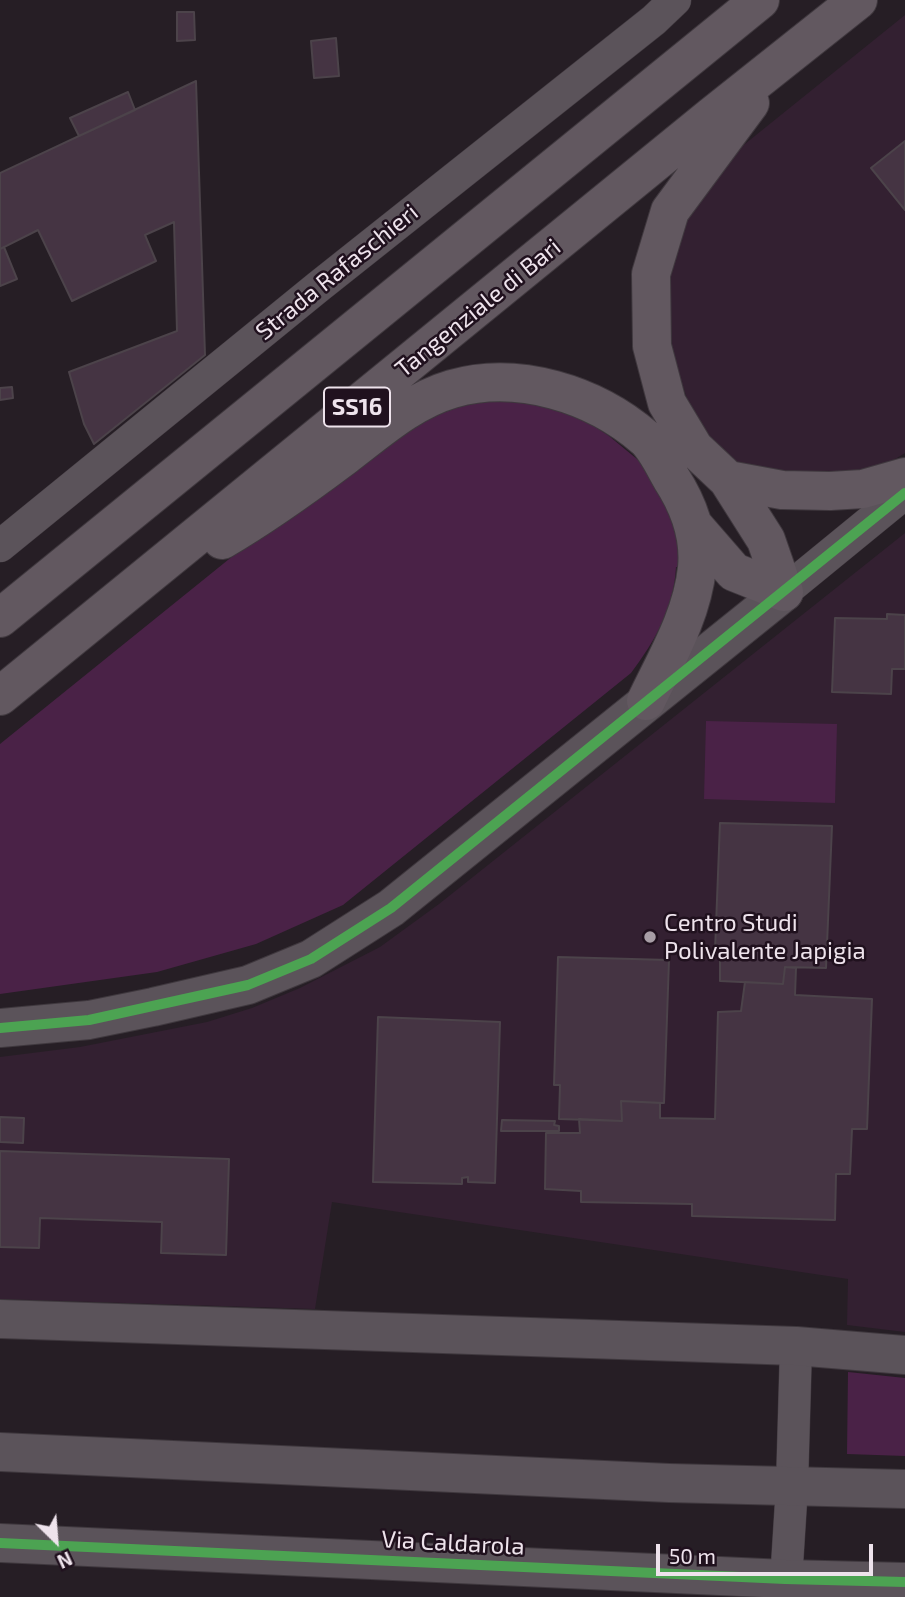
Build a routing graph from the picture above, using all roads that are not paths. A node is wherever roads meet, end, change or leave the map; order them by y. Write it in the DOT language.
graph roads {
  1 [pos="675,0"];
  2 [pos="760,0"];
  3 [pos="858,0"];
  4 [pos="780,62"];
  5 [pos="905,477"];
  6 [pos="728,480"];
  7 [pos="905,493"];
  8 [pos="694,526"];
  9 [pos="0,546"];
  10 [pos="75,558"];
  11 [pos="784,592"];
  12 [pos="0,599"];
  13 [pos="112,605"];
  14 [pos="0,618"];
  15 [pos="0,696"];
  16 [pos="646,701"];
  17 [pos="0,1028"];
  18 [pos="0,1319"];
  19 [pos="796,1346"];
  20 [pos="905,1355"];
  21 [pos="0,1452"];
  22 [pos="792,1486"];
  23 [pos="905,1489"];
  24 [pos="0,1543"];
  25 [pos="905,1582"];
  26 [pos="785,1588"];
  1 -- 9 [label="street, Strada Rafaschieri"];
  2 -- 10 [label="highway, SS16"];
  3 -- 4 [label="highway, Tangenziale di Bari / SS16"];
  4 -- 6 [label="highway"];
  4 -- 13 [label="highway, Tangenziale di Bari / SS16"];
  5 -- 6 [label="highway"];
  6 -- 11 [label="highway"];
  7 -- 11 [label="street"];
  8 -- 11 [label="highway"];
  8 -- 13 [label="highway"];
  8 -- 16 [label="highway"];
  10 -- 12 [label="highway"];
  10 -- 14 [label="highway, SS16"];
  11 -- 16 [label="street"];
  13 -- 15 [label="highway, Tangenziale di Bari / SS16"];
  16 -- 17 [label="street"];
  18 -- 19 [label="street"];
  19 -- 20 [label="street"];
  19 -- 22 [label="street"];
  21 -- 22 [label="street"];
  22 -- 23 [label="street"];
  22 -- 26 [label="street"];
  24 -- 26 [label="street, Via Caldarola"];
  25 -- 26 [label="street, Via Caldarola"];
}
